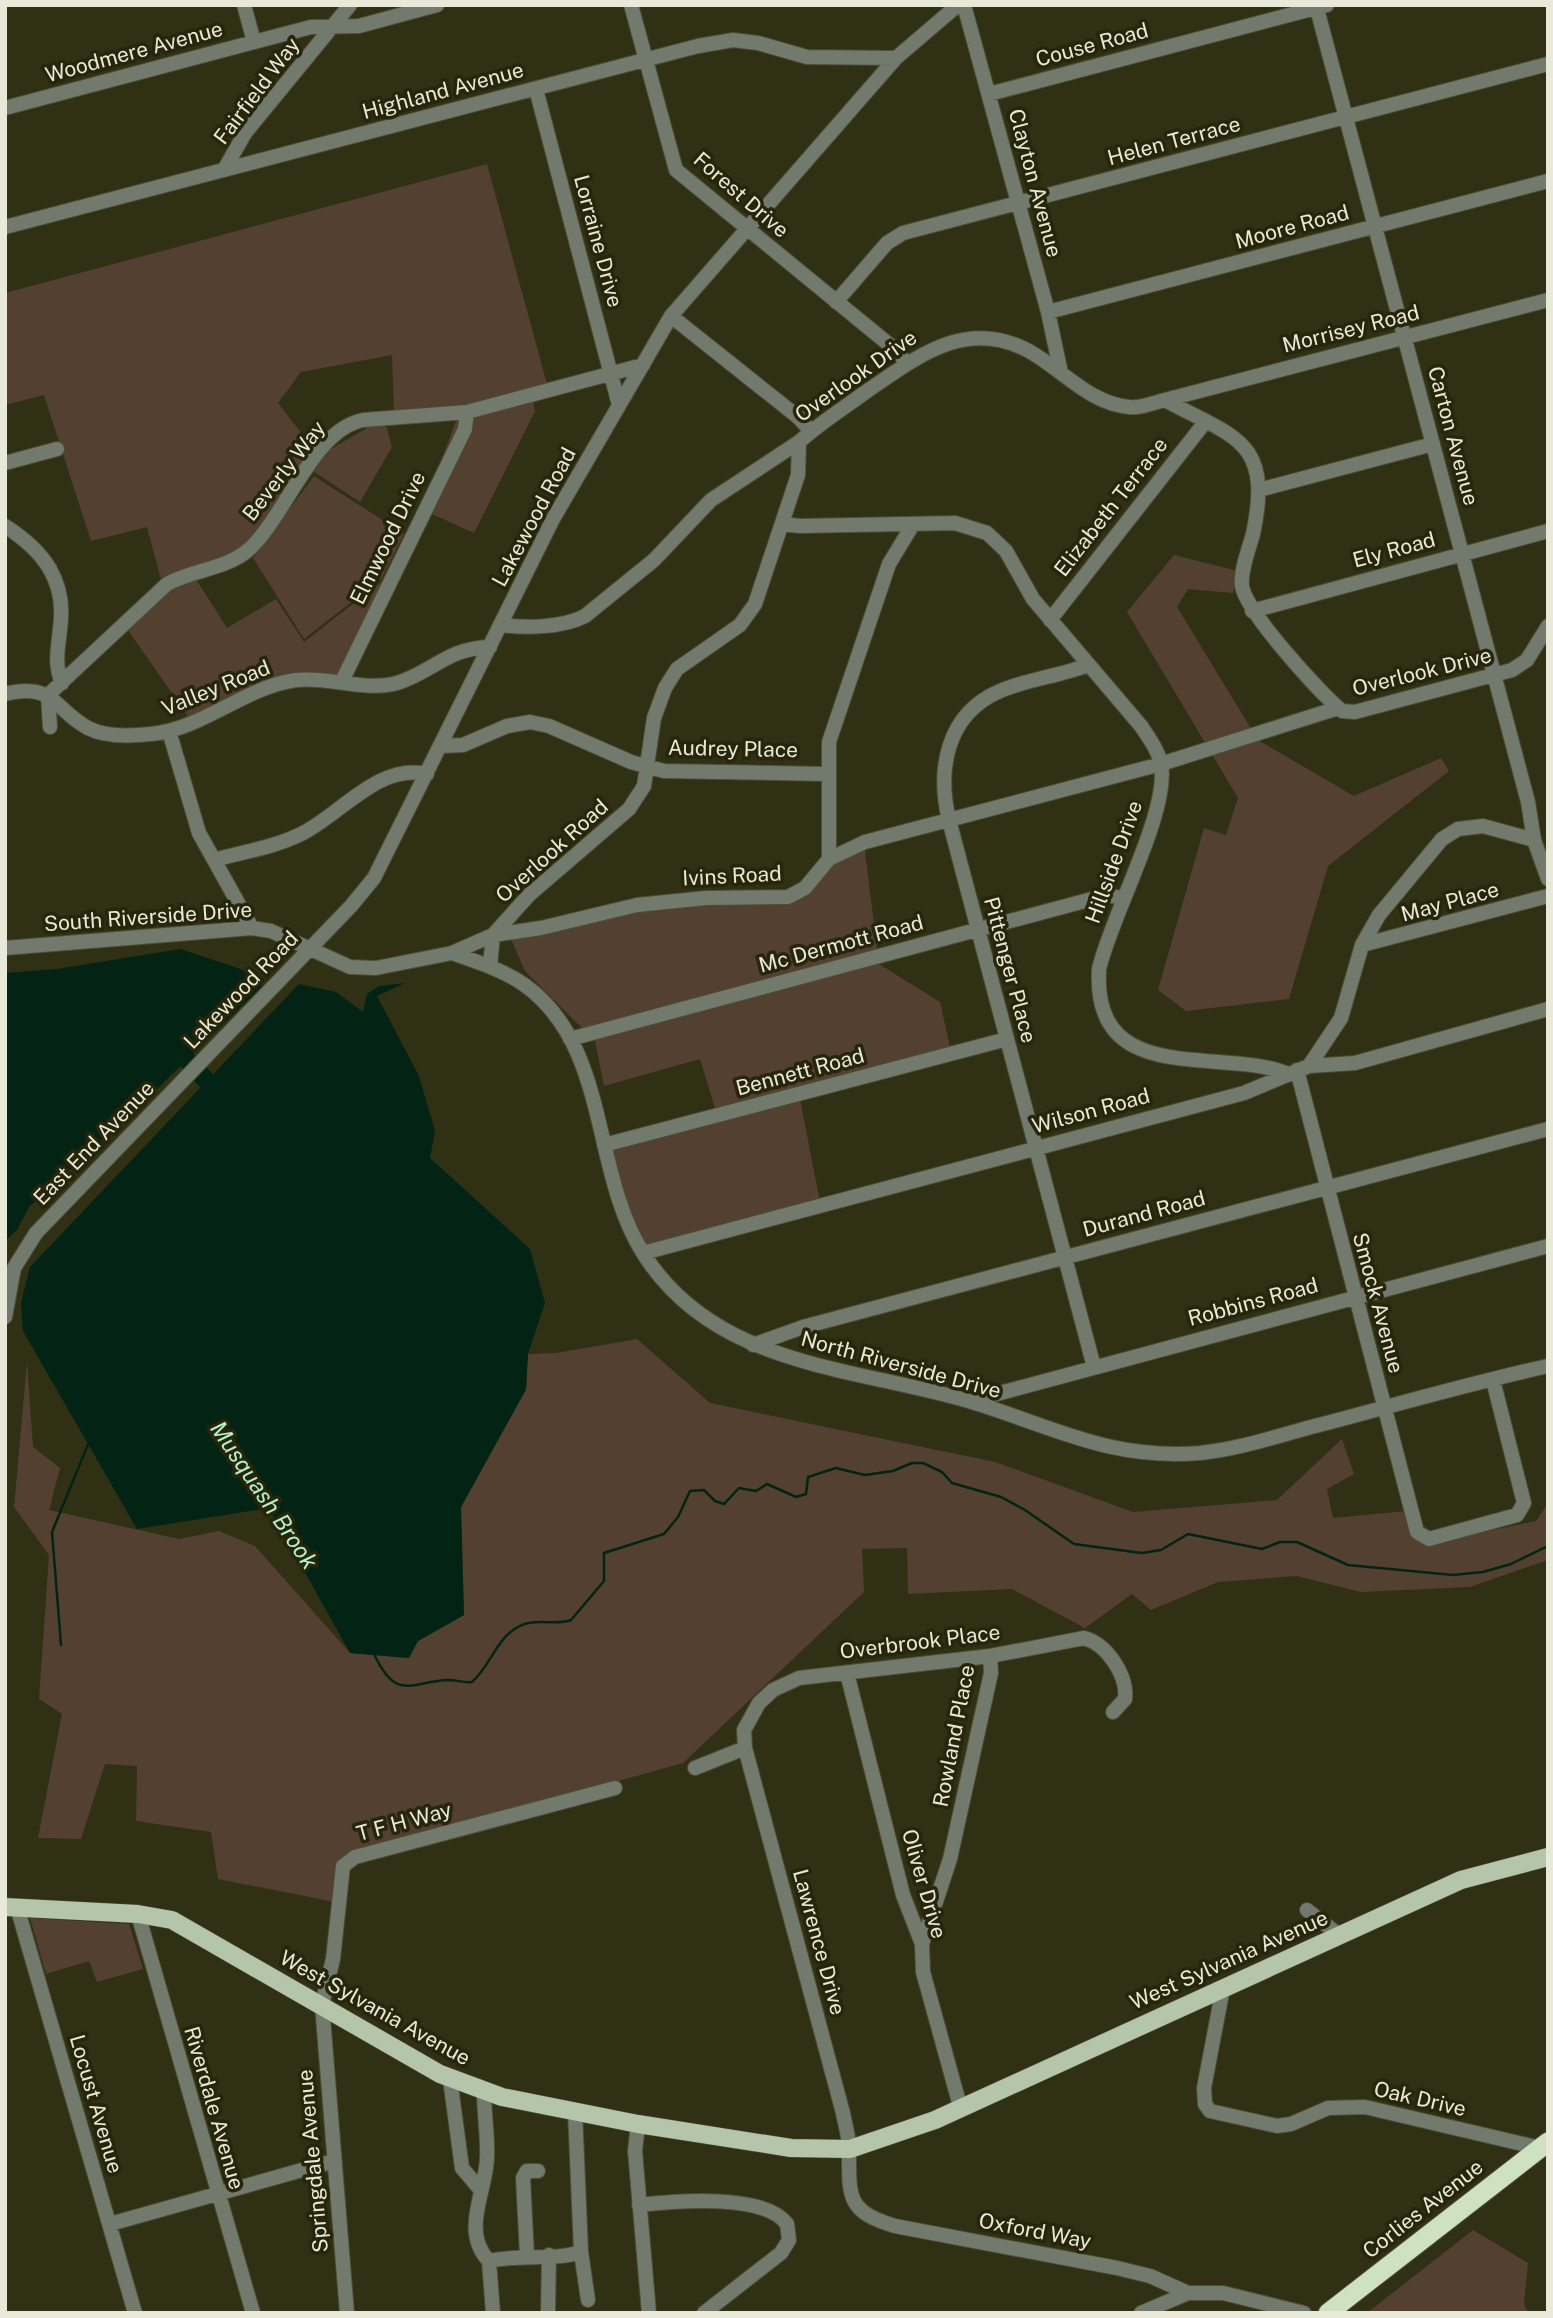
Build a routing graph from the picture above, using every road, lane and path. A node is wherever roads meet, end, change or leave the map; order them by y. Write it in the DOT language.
graph roads {
  1 [pos="244,5"];
  2 [pos="350,5"];
  3 [pos="438,5"];
  4 [pos="631,5"];
  5 [pos="958,5"];
  6 [pos="964,5"];
  7 [pos="1320,6"];
  8 [pos="333,26"];
  9 [pos="254,42"];
  10 [pos="896,58"];
  11 [pos="645,60"];
  12 [pos="1548,64"];
  13 [pos="536,89"];
  14 [pos="989,94"];
  15 [pos="5,108"];
  16 [pos="1346,117"];
  17 [pos="224,170"];
  18 [pos="1548,181"];
  19 [pos="1018,204"];
  20 [pos="1375,226"];
  21 [pos="5,227"];
  22 [pos="746,229"];
  23 [pos="1548,300"];
  24 [pos="836,302"];
  25 [pos="1048,313"];
  26 [pos="671,316"];
  27 [pos="1405,337"];
  28 [pos="907,364"];
  29 [pos="643,365"];
  30 [pos="611,372"];
  31 [pos="1061,373"];
  32 [pos="1165,400"];
  33 [pos="619,404"];
  34 [pos="467,412"];
  35 [pos="1206,421"];
  36 [pos="811,431"];
  37 [pos="799,442"];
  38 [pos="1433,444"];
  39 [pos="57,449"];
  40 [pos="5,463"];
  41 [pos="1259,490"];
  42 [pos="782,524"];
  43 [pos="5,526"];
  44 [pos="912,526"];
  45 [pos="1548,531"];
  46 [pos="1462,554"];
  47 [pos="1252,611"];
  48 [pos="1050,620"];
  49 [pos="501,625"];
  50 [pos="1548,626"];
  51 [pos="490,647"];
  52 [pos="1088,664"];
  53 [pos="1494,675"];
  54 [pos="342,681"];
  55 [pos="62,683"];
  56 [pos="5,694"];
  57 [pos="48,695"];
  58 [pos="1338,708"];
  59 [pos="50,727"];
  60 [pos="169,731"];
  61 [pos="441,746"];
  62 [pos="1161,764"];
  63 [pos="647,767"];
  64 [pos="427,774"];
  65 [pos="827,774"];
  66 [pos="949,820"];
  67 [pos="1534,840"];
  68 [pos="829,859"];
  69 [pos="214,860"];
  70 [pos="1548,878"];
  71 [pos="1548,896"];
  72 [pos="1122,898"];
  73 [pos="252,928"];
  74 [pos="977,930"];
  75 [pos="493,935"];
  76 [pos="1362,944"];
  77 [pos="5,948"];
  78 [pos="309,949"];
  79 [pos="452,953"];
  80 [pos="490,967"];
  81 [pos="1548,1009"];
  82 [pos="570,1039"];
  83 [pos="1007,1039"];
  84 [pos="1297,1070"];
  85 [pos="188,1076"];
  86 [pos="1548,1129"];
  87 [pos="604,1145"];
  88 [pos="1035,1148"];
  89 [pos="1326,1187"];
  90 [pos="1548,1246"];
  91 [pos="643,1253"];
  92 [pos="1064,1257"];
  93 [pos="1355,1297"];
  94 [pos="5,1317"];
  95 [pos="753,1345"];
  96 [pos="1548,1366"];
  97 [pos="1094,1367"];
  98 [pos="1493,1380"];
  99 [pos="970,1401"];
  100 [pos="1384,1408"];
  101 [pos="990,1656"];
  102 [pos="846,1673"];
  103 [pos="1113,1712"];
  104 [pos="745,1748"];
  105 [pos="695,1768"];
  106 [pos="615,1788"];
  107 [pos="1548,1857"];
  108 [pos="11,1907"];
  109 [pos="1307,1910"];
  110 [pos="138,1914"];
  111 [pos="1339,1935"];
  112 [pos="922,1944"];
  113 [pos="1223,1988"];
  114 [pos="322,2005"];
  115 [pos="450,2079"];
  116 [pos="484,2092"];
  117 [pos="960,2106"];
  118 [pos="575,2110"];
  119 [pos="638,2124"];
  120 [pos="1545,2147"];
  121 [pos="850,2149"];
  122 [pos="334,2161"];
  123 [pos="538,2171"];
  124 [pos="480,2188"];
  125 [pos="217,2193"];
  126 [pos="639,2204"];
  127 [pos="110,2224"];
  128 [pos="581,2252"];
  129 [pos="527,2255"];
  130 [pos="549,2255"];
  131 [pos="489,2261"];
  132 [pos="1188,2293"];
  133 [pos="588,2300"];
  134 [pos="1272,2308"];
  135 [pos="711,2311"];
  136 [pos="135,2313"];
  137 [pos="253,2313"];
  138 [pos="348,2313"];
  139 [pos="494,2313"];
  140 [pos="548,2313"];
  141 [pos="649,2313"];
  142 [pos="1141,2313"];
  143 [pos="1304,2313"];
  144 [pos="1328,2313"];
  1 -- 9 [label="street"];
  2 -- 8 [label="street, Fairfield Way"];
  3 -- 8 [label="street, Woodmere Avenue"];
  4 -- 11 [label="street, Forest Drive"];
  5 -- 10 [label="street, Lakewood Road"];
  6 -- 14 [label="street, Clayton Avenue"];
  7 -- 14 [label="street, Couse Road"];
  7 -- 16 [label="street, Carton Avenue"];
  8 -- 9 [label="street, Woodmere Avenue"];
  8 -- 17 [label="street, Fairfield Way"];
  9 -- 15 [label="street, Woodmere Avenue"];
  10 -- 11 [label="street, Highland Avenue"];
  10 -- 22 [label="street, Lakewood Road"];
  11 -- 13 [label="street, Highland Avenue"];
  11 -- 22 [label="street, Forest Drive"];
  12 -- 16 [label="street, Helen Terrace"];
  13 -- 17 [label="street, Highland Avenue"];
  13 -- 30 [label="street, Lorraine Drive"];
  14 -- 19 [label="street, Clayton Avenue"];
  16 -- 19 [label="street, Helen Terrace"];
  16 -- 20 [label="street, Carton Avenue"];
  17 -- 21 [label="street, Highland Avenue"];
  18 -- 20 [label="street, Moore Road"];
  19 -- 24 [label="street, Helen Terrace"];
  19 -- 25 [label="street, Clayton Avenue"];
  20 -- 25 [label="street, Moore Road"];
  20 -- 27 [label="street, Carton Avenue"];
  22 -- 24 [label="street, Forest Drive"];
  22 -- 26 [label="street, Lakewood Road"];
  23 -- 27 [label="street, Morrisey Road"];
  24 -- 28 [label="street, Forest Drive"];
  25 -- 31 [label="street, Clayton Avenue"];
  26 -- 29 [label="street, Lakewood Road"];
  26 -- 36 [label="street"];
  27 -- 32 [label="street, Morrisey Road"];
  27 -- 38 [label="street, Carton Avenue"];
  28 -- 31 [label="street, Overlook Drive"];
  28 -- 36 [label="street, Overlook Drive"];
  29 -- 30 [label="street, Beverly Way"];
  29 -- 33 [label="street, Lakewood Road"];
  30 -- 33 [label="street, Lorraine Drive"];
  30 -- 34 [label="street, Beverly Way"];
  31 -- 32 [label="street, Overlook Drive"];
  32 -- 35 [label="street, Overlook Drive"];
  33 -- 49 [label="street, Lakewood Road"];
  34 -- 54 [label="street, Elmwood Drive"];
  34 -- 55 [label="street, Beverly Way"];
  35 -- 41 [label="street, Overlook Drive"];
  35 -- 48 [label="street, Elizabeth Terrace"];
  36 -- 37 [label="street, Overlook Drive"];
  37 -- 42 [label="street, Overlook Drive"];
  37 -- 49 [label="street"];
  38 -- 41 [label="street"];
  38 -- 46 [label="street, Carton Avenue"];
  39 -- 40 [label="street"];
  41 -- 47 [label="street, Overlook Drive"];
  42 -- 44 [label="street, Hillside Drive"];
  42 -- 63 [label="street, Overlook Drive"];
  43 -- 55 [label="street"];
  44 -- 48 [label="street, Hillside Drive"];
  44 -- 65 [label="street"];
  45 -- 46 [label="street, Ely Road"];
  46 -- 47 [label="street, Ely Road"];
  46 -- 53 [label="street, Carton Avenue"];
  47 -- 58 [label="street, Overlook Drive"];
  48 -- 52 [label="street, Hillside Drive"];
  49 -- 51 [label="street, Lakewood Road"];
  50 -- 53 [label="street, Overlook Drive"];
  51 -- 54 [label="street, Valley Road"];
  51 -- 61 [label="street, Lakewood Road"];
  52 -- 62 [label="street, Hillside Drive"];
  52 -- 66 [label="street, Pittenger Place"];
  53 -- 58 [label="street, Overlook Drive"];
  53 -- 67 [label="street, Carton Avenue"];
  54 -- 60 [label="street, Valley Road"];
  55 -- 57 [label="street, Beverly Way"];
  56 -- 57 [label="street"];
  57 -- 59 [label="street"];
  57 -- 60 [label="street, Valley Road"];
  58 -- 62 [label="street, Ivins Road"];
  60 -- 69 [label="street"];
  61 -- 63 [label="street, Audrey Place"];
  61 -- 64 [label="street, Lakewood Road"];
  62 -- 66 [label="street, Ivins Road"];
  62 -- 72 [label="street, Hillside Drive"];
  63 -- 65 [label="street, Audrey Place"];
  63 -- 75 [label="street, Overlook Road"];
  64 -- 69 [label="street"];
  64 -- 78 [label="street, Lakewood Road"];
  65 -- 68 [label="street"];
  66 -- 68 [label="street, Ivins Road"];
  66 -- 74 [label="street, Pittenger Place"];
  67 -- 70 [label="street, Carton Avenue"];
  67 -- 76 [label="street"];
  68 -- 75 [label="street, Ivins Road"];
  69 -- 73 [label="street"];
  71 -- 76 [label="street, May Place"];
  72 -- 74 [label="street, Mc Dermott Road"];
  72 -- 84 [label="street, Hillside Drive"];
  73 -- 77 [label="street, South Riverside Drive"];
  73 -- 78 [label="street, South Riverside Drive"];
  74 -- 82 [label="street, Mc Dermott Road"];
  74 -- 83 [label="street, Pittenger Place"];
  75 -- 79 [label="street, Ivins Road"];
  75 -- 80 [label="street, Overlook Road"];
  76 -- 84 [label="street"];
  78 -- 79 [label="street, South Riverside Drive"];
  78 -- 85 [label="street, Lakewood Road"];
  79 -- 80 [label="street, North Riverside Drive"];
  80 -- 82 [label="street, North Riverside Drive"];
  81 -- 84 [label="street, Wilson Road"];
  82 -- 87 [label="street, North Riverside Drive"];
  83 -- 87 [label="street, Bennett Road"];
  83 -- 88 [label="street, Pittenger Place"];
  84 -- 88 [label="street, Wilson Road"];
  84 -- 89 [label="street, Smock Avenue"];
  85 -- 94 [label="street, East End Avenue"];
  86 -- 89 [label="street, Durand Road"];
  87 -- 91 [label="street, North Riverside Drive"];
  88 -- 91 [label="street, Wilson Road"];
  88 -- 92 [label="street, Pittenger Place"];
  89 -- 92 [label="street, Durand Road"];
  89 -- 93 [label="street, Smock Avenue"];
  90 -- 93 [label="street, Robbins Road"];
  91 -- 95 [label="street, North Riverside Drive"];
  92 -- 95 [label="street, Durand Road"];
  92 -- 97 [label="street, Pittenger Place"];
  93 -- 97 [label="street, Robbins Road"];
  93 -- 100 [label="street, Smock Avenue"];
  95 -- 99 [label="street, North Riverside Drive"];
  96 -- 98 [label="street, North Riverside Drive"];
  97 -- 99 [label="street, Robbins Road"];
  98 -- 100 [label="street, North Riverside Drive"];
  98 -- 100 [label="street, Smock Avenue"];
  99 -- 100 [label="street, North Riverside Drive"];
  101 -- 102 [label="street, Overbrook Place"];
  101 -- 103 [label="street, Overbrook Place"];
  101 -- 112 [label="street, Rowland Place"];
  102 -- 104 [label="street, Overbrook Place"];
  102 -- 112 [label="street, Oliver Drive"];
  104 -- 105 [label="street"];
  104 -- 121 [label="street, Lawrence Drive"];
  106 -- 114 [label="street, T F H Way"];
  107 -- 111 [label="main road, West Sylvania Avenue"];
  108 -- 110 [label="main road, West Sylvania Avenue"];
  108 -- 127 [label="street, Locust Avenue"];
  109 -- 111 [label="street"];
  110 -- 114 [label="main road, West Sylvania Avenue"];
  110 -- 125 [label="street, Riverdale Avenue"];
  111 -- 113 [label="main road, West Sylvania Avenue"];
  112 -- 117 [label="street, Oliver Drive"];
  113 -- 117 [label="main road, West Sylvania Avenue"];
  113 -- 120 [label="street, Oak Drive"];
  114 -- 115 [label="main road, West Sylvania Avenue"];
  114 -- 122 [label="street, Springdale Avenue"];
  115 -- 116 [label="main road, West Sylvania Avenue"];
  115 -- 124 [label="street"];
  116 -- 118 [label="main road, West Sylvania Avenue"];
  116 -- 124 [label="street"];
  117 -- 121 [label="main road, West Sylvania Avenue"];
  118 -- 119 [label="main road, West Sylvania Avenue"];
  118 -- 128 [label="street"];
  119 -- 121 [label="main road, West Sylvania Avenue"];
  119 -- 126 [label="street"];
  120 -- 144 [label="highway, Corlies Avenue"];
  121 -- 132 [label="street, Oxford Way"];
  122 -- 125 [label="street"];
  122 -- 138 [label="street, Springdale Avenue"];
  123 -- 129 [label="street"];
  124 -- 131 [label="street"];
  125 -- 127 [label="street"];
  125 -- 137 [label="street, Riverdale Avenue"];
  126 -- 135 [label="street"];
  126 -- 141 [label="street"];
  127 -- 136 [label="street, Locust Avenue"];
  128 -- 130 [label="street"];
  128 -- 133 [label="street"];
  129 -- 130 [label="street"];
  129 -- 131 [label="street"];
  130 -- 140 [label="street"];
  131 -- 139 [label="street"];
  132 -- 134 [label="street, Oxford Way"];
  132 -- 142 [label="street"];
  134 -- 143 [label="street, Oxford Way"];
}
